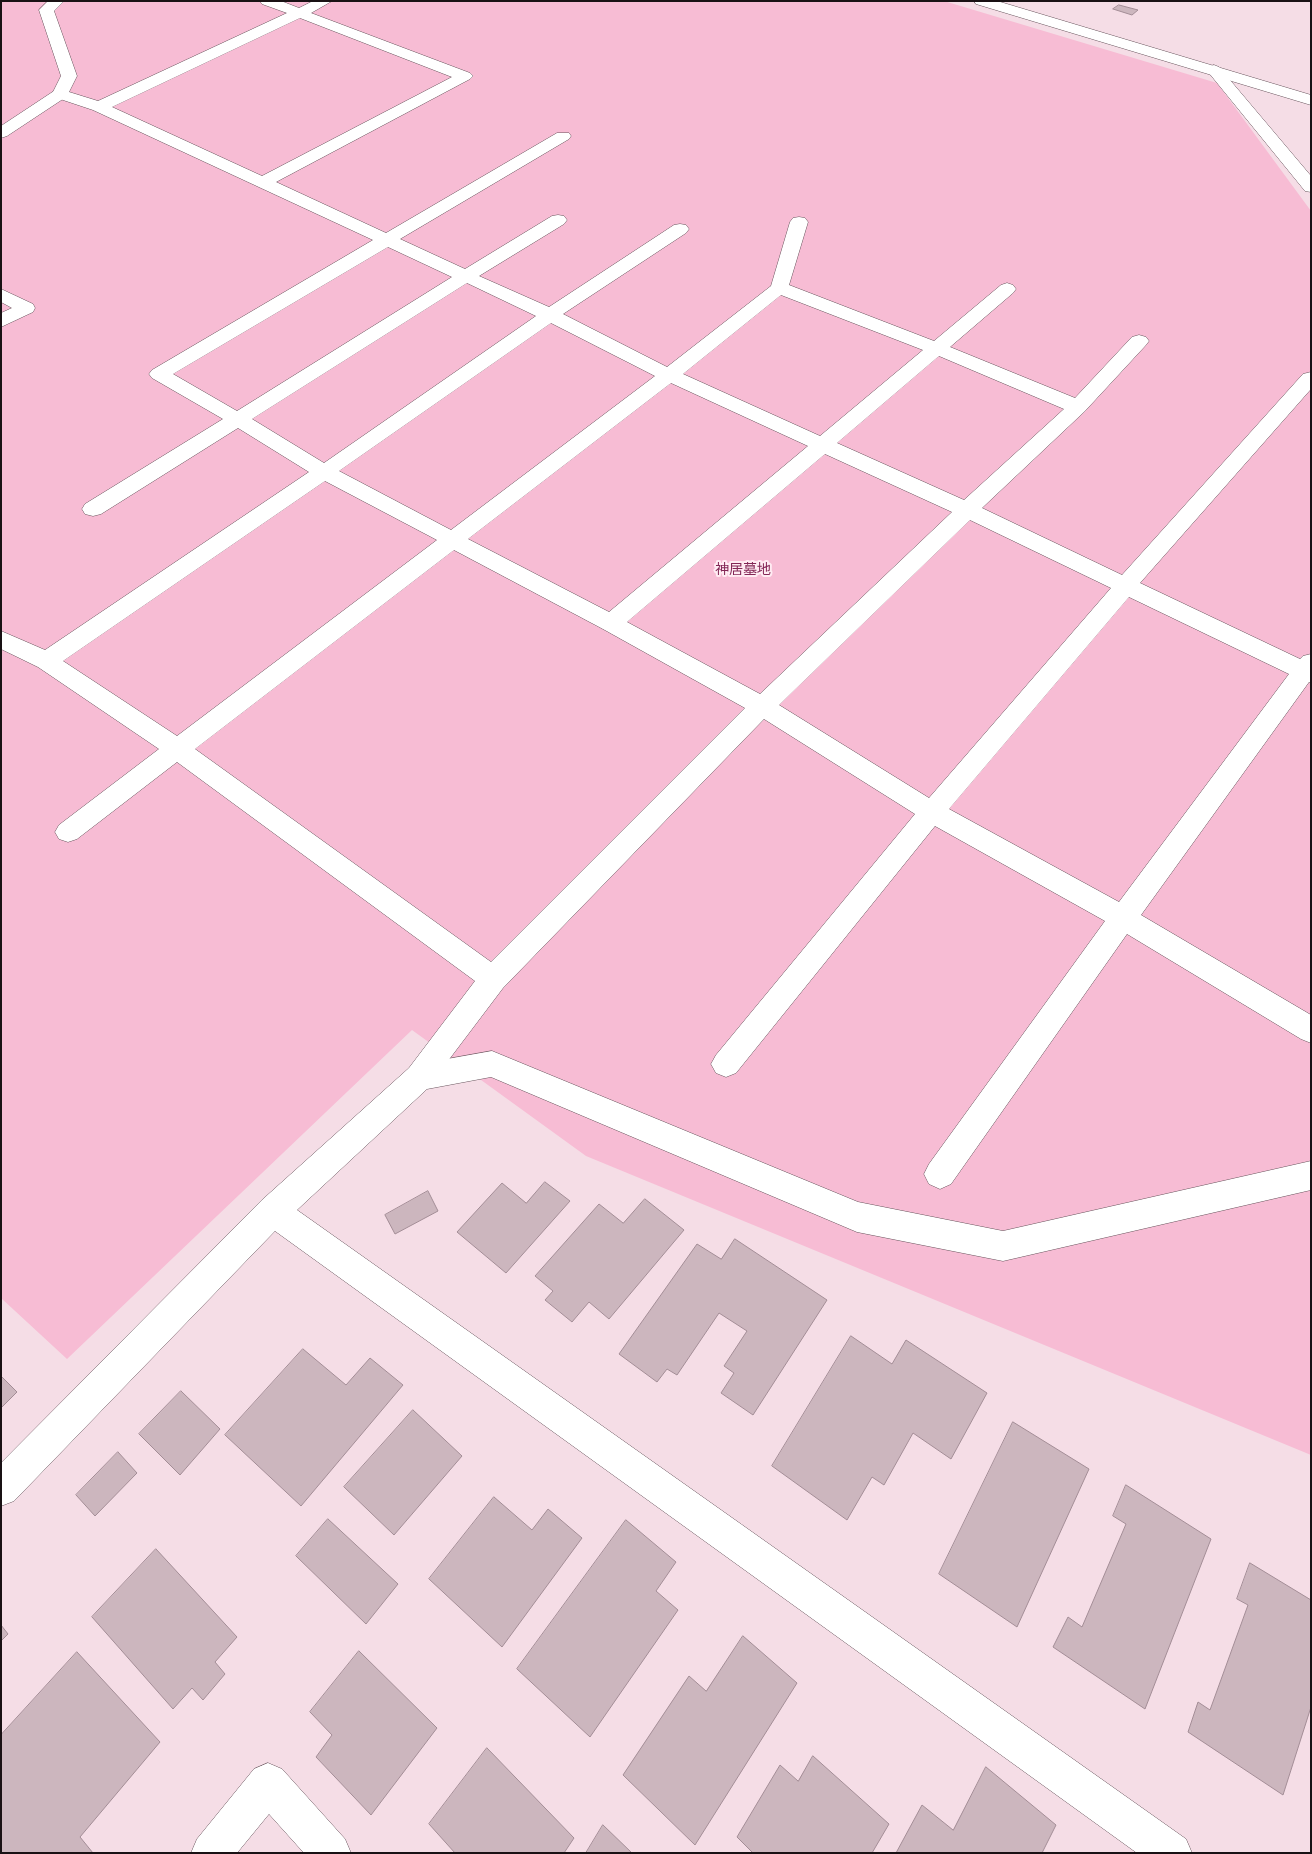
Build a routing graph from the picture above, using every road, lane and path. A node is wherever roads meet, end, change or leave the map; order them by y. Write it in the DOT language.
graph roads {
  1 [pos="57,1"];
  2 [pos="267,1"];
  3 [pos="325,1"];
  4 [pos="981,1"];
  5 [pos="298,14"];
  6 [pos="1214,70"];
  7 [pos="60,94"];
  8 [pos="1311,100"];
  9 [pos="99,107"];
  10 [pos="1,133"];
  11 [pos="563,136"];
  12 [pos="262,182"];
  13 [pos="1311,187"];
  14 [pos="558,220"];
  15 [pos="799,222"];
  16 [pos="680,229"];
  17 [pos="387,240"];
  18 [pos="465,276"];
  19 [pos="779,288"];
  20 [pos="1008,289"];
  21 [pos="1,294"];
  22 [pos="550,315"];
  23 [pos="1,322"];
  24 [pos="1139,341"];
  25 [pos="936,348"];
  26 [pos="670,375"];
  27 [pos="1310,378"];
  28 [pos="1078,407"];
  29 [pos="239,420"];
  30 [pos="823,443"];
  31 [pos="324,472"];
  32 [pos="93,509"];
  33 [pos="967,510"];
  34 [pos="452,539"];
  35 [pos="1126,585"];
  36 [pos="612,623"];
  37 [pos="1,639"];
  38 [pos="46,661"];
  39 [pos="1308,669"];
  40 [pos="762,706"];
  41 [pos="176,748"];
  42 [pos="932,812"];
  43 [pos="68,832"];
  44 [pos="1123,918"];
  45 [pos="493,979"];
  46 [pos="1311,1030"];
  47 [pos="726,1064"];
  48 [pos="419,1076"];
  49 [pos="940,1174"];
  50 [pos="1311,1175"];
  51 [pos="273,1211"];
  52 [pos="1,1488"];
  53 [pos="211,1853"];
  54 [pos="331,1853"];
  55 [pos="1172,1853"];
  1 -- 7 [label="street"];
  2 -- 5 [label="street"];
  3 -- 5 [label="street"];
  4 -- 6 [label="street"];
  5 -- 9 [label="street"];
  5 -- 12 [label="street"];
  6 -- 8 [label="street"];
  6 -- 13 [label="street"];
  7 -- 9 [label="street"];
  7 -- 10 [label="street"];
  9 -- 12 [label="street"];
  11 -- 17 [label="street"];
  12 -- 17 [label="street"];
  14 -- 18 [label="street"];
  15 -- 19 [label="street"];
  16 -- 22 [label="street"];
  17 -- 18 [label="street"];
  17 -- 29 [label="street"];
  18 -- 22 [label="street"];
  18 -- 29 [label="street"];
  19 -- 25 [label="street"];
  19 -- 26 [label="street"];
  20 -- 25 [label="street"];
  21 -- 23 [label="street"];
  22 -- 26 [label="street"];
  22 -- 31 [label="street"];
  24 -- 28 [label="street"];
  25 -- 28 [label="street"];
  25 -- 30 [label="street"];
  26 -- 30 [label="street"];
  26 -- 34 [label="street"];
  27 -- 35 [label="street"];
  28 -- 33 [label="street"];
  29 -- 31 [label="street"];
  29 -- 32 [label="street"];
  30 -- 33 [label="street"];
  30 -- 36 [label="street"];
  31 -- 34 [label="street"];
  31 -- 38 [label="street"];
  33 -- 35 [label="street"];
  33 -- 40 [label="street"];
  34 -- 36 [label="street"];
  34 -- 41 [label="street"];
  35 -- 39 [label="street"];
  35 -- 42 [label="street"];
  36 -- 40 [label="street"];
  37 -- 38 [label="street"];
  38 -- 41 [label="street"];
  39 -- 44 [label="street"];
  40 -- 42 [label="street"];
  40 -- 45 [label="street"];
  41 -- 43 [label="street"];
  41 -- 45 [label="street"];
  42 -- 44 [label="street"];
  42 -- 47 [label="street"];
  44 -- 46 [label="street"];
  44 -- 49 [label="street"];
  45 -- 48 [label="street"];
  48 -- 50 [label="street"];
  48 -- 51 [label="street"];
  51 -- 52 [label="street"];
  51 -- 55 [label="street"];
  53 -- 54 [label="street"];
}
